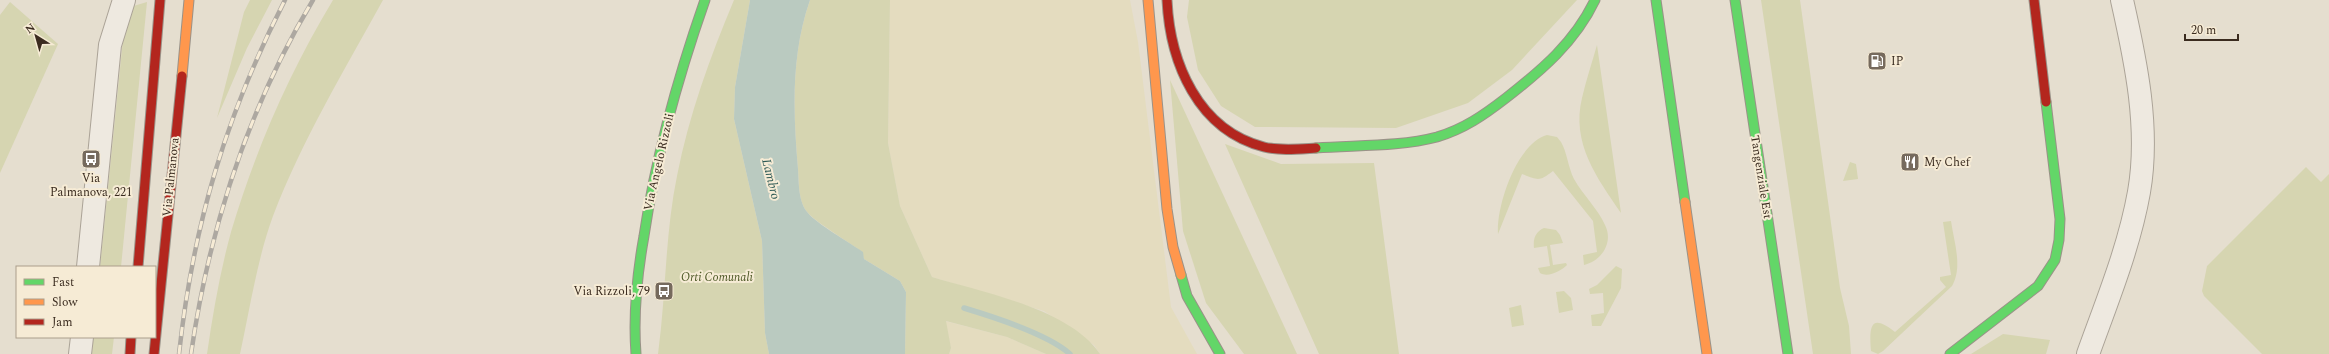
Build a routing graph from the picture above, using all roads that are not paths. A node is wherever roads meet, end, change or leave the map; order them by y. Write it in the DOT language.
graph roads {
  1 [pos="124,0"];
  2 [pos="160,0"];
  3 [pos="189,0"];
  4 [pos="705,0"];
  5 [pos="1148,0"];
  6 [pos="1167,0"];
  7 [pos="1595,0"];
  8 [pos="1656,0"];
  9 [pos="1735,0"];
  10 [pos="2034,0"];
  11 [pos="2122,0"];
  12 [pos="88,266"];
  13 [pos="138,266"];
  14 [pos="634,329"];
  15 [pos="156,334"];
  16 [pos="82,338"];
  17 [pos="131,338"];
  18 [pos="156,338"];
  19 [pos="627,348"];
  20 [pos="80,354"];
  21 [pos="130,354"];
  22 [pos="154,354"];
  23 [pos="636,354"];
  24 [pos="1220,354"];
  25 [pos="1707,354"];
  26 [pos="1788,354"];
  27 [pos="1950,354"];
  28 [pos="2088,354"];
  1 -- 12 [label="street"];
  2 -- 13 [label="main road, Via Palmanova"];
  3 -- 15 [label="main road, Via Palmanova"];
  4 -- 14 [label="main road, Via Angelo Rizzoli"];
  5 -- 24 [label="main road"];
  6 -- 7 [label="main road"];
  8 -- 25 [label="main road"];
  9 -- 26 [label="main road, Tangenziale Est"];
  10 -- 27 [label="main road"];
  11 -- 28 [label="street"];
  14 -- 19 [label="main road, Via Angelo Rizzoli"];
  14 -- 23 [label="main road, Via Angelo Rizzoli"];
  16 -- 20 [label="street"];
  17 -- 21 [label="main road"];
  18 -- 22 [label="main road, Via Palmanova"];
}
